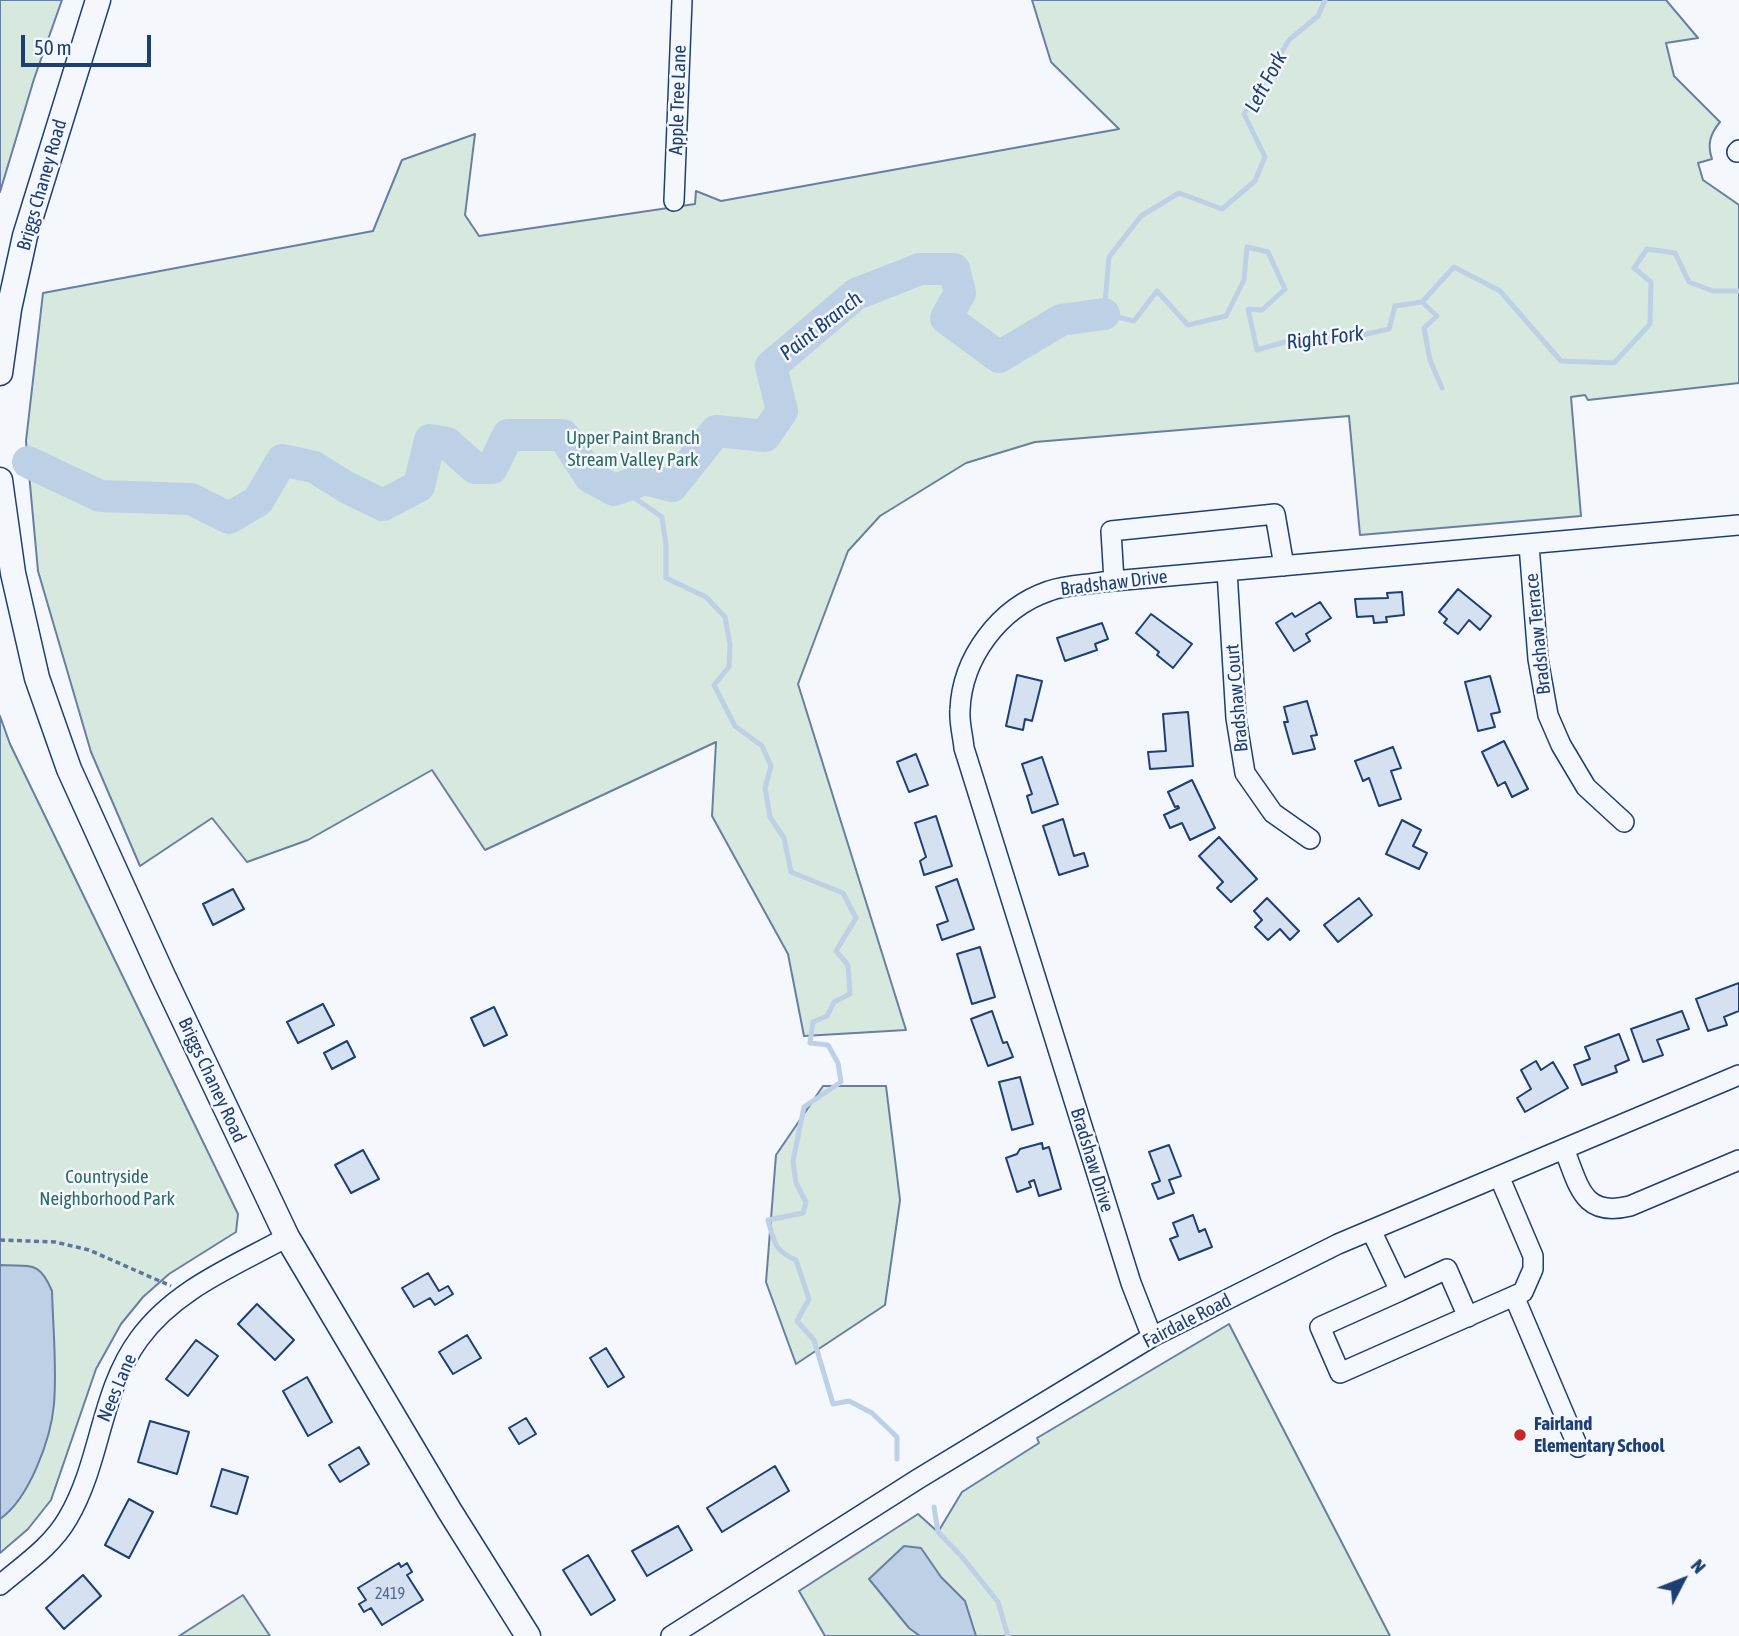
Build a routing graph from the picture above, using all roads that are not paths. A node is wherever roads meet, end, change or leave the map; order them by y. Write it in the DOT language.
graph roads {
  1 [pos="98,0"];
  2 [pos="682,0"];
  3 [pos="674,201"];
  4 [pos="0,373"];
  5 [pos="0,480"];
  6 [pos="1739,525"];
  7 [pos="1529,545"];
  8 [pos="1284,566"];
  9 [pos="1227,571"];
  10 [pos="1114,581"];
  11 [pos="1624,822"];
  12 [pos="1310,839"];
  13 [pos="1738,1078"];
  14 [pos="1563,1149"];
  15 [pos="1739,1160"];
  16 [pos="1499,1176"];
  17 [pos="1371,1230"];
  18 [pos="288,1237"];
  19 [pos="1400,1290"];
  20 [pos="1514,1296"];
  21 [pos="1468,1317"];
  22 [pos="1152,1337"];
  23 [pos="1578,1447"];
  24 [pos="0,1585"];
  25 [pos="528,1636"];
  26 [pos="671,1636"];
  1 -- 4 [label="main road, Briggs Chaney Road"];
  2 -- 3 [label="street, Apple Tree Lane"];
  5 -- 18 [label="main road, Briggs Chaney Road"];
  6 -- 7 [label="street, Bradshaw Drive"];
  7 -- 8 [label="street, Bradshaw Drive"];
  7 -- 11 [label="street, Bradshaw Terrace"];
  8 -- 9 [label="street, Bradshaw Drive"];
  8 -- 10 [label="street"];
  9 -- 10 [label="street, Bradshaw Drive"];
  9 -- 12 [label="street, Bradshaw Court"];
  10 -- 22 [label="street, Bradshaw Drive"];
  13 -- 14 [label="street, Fairdale Road"];
  14 -- 15 [label="street"];
  14 -- 16 [label="street, Fairdale Road"];
  16 -- 17 [label="street, Fairdale Road"];
  16 -- 20 [label="street"];
  17 -- 19 [label="street"];
  17 -- 22 [label="street, Fairdale Road"];
  18 -- 24 [label="street, Nees Lane"];
  18 -- 25 [label="main road, Briggs Chaney Road"];
  19 -- 21 [label="street"];
  19 -- 21 [label="street"];
  20 -- 21 [label="street"];
  20 -- 23 [label="street"];
  22 -- 26 [label="street, Fairdale Road"];
}
